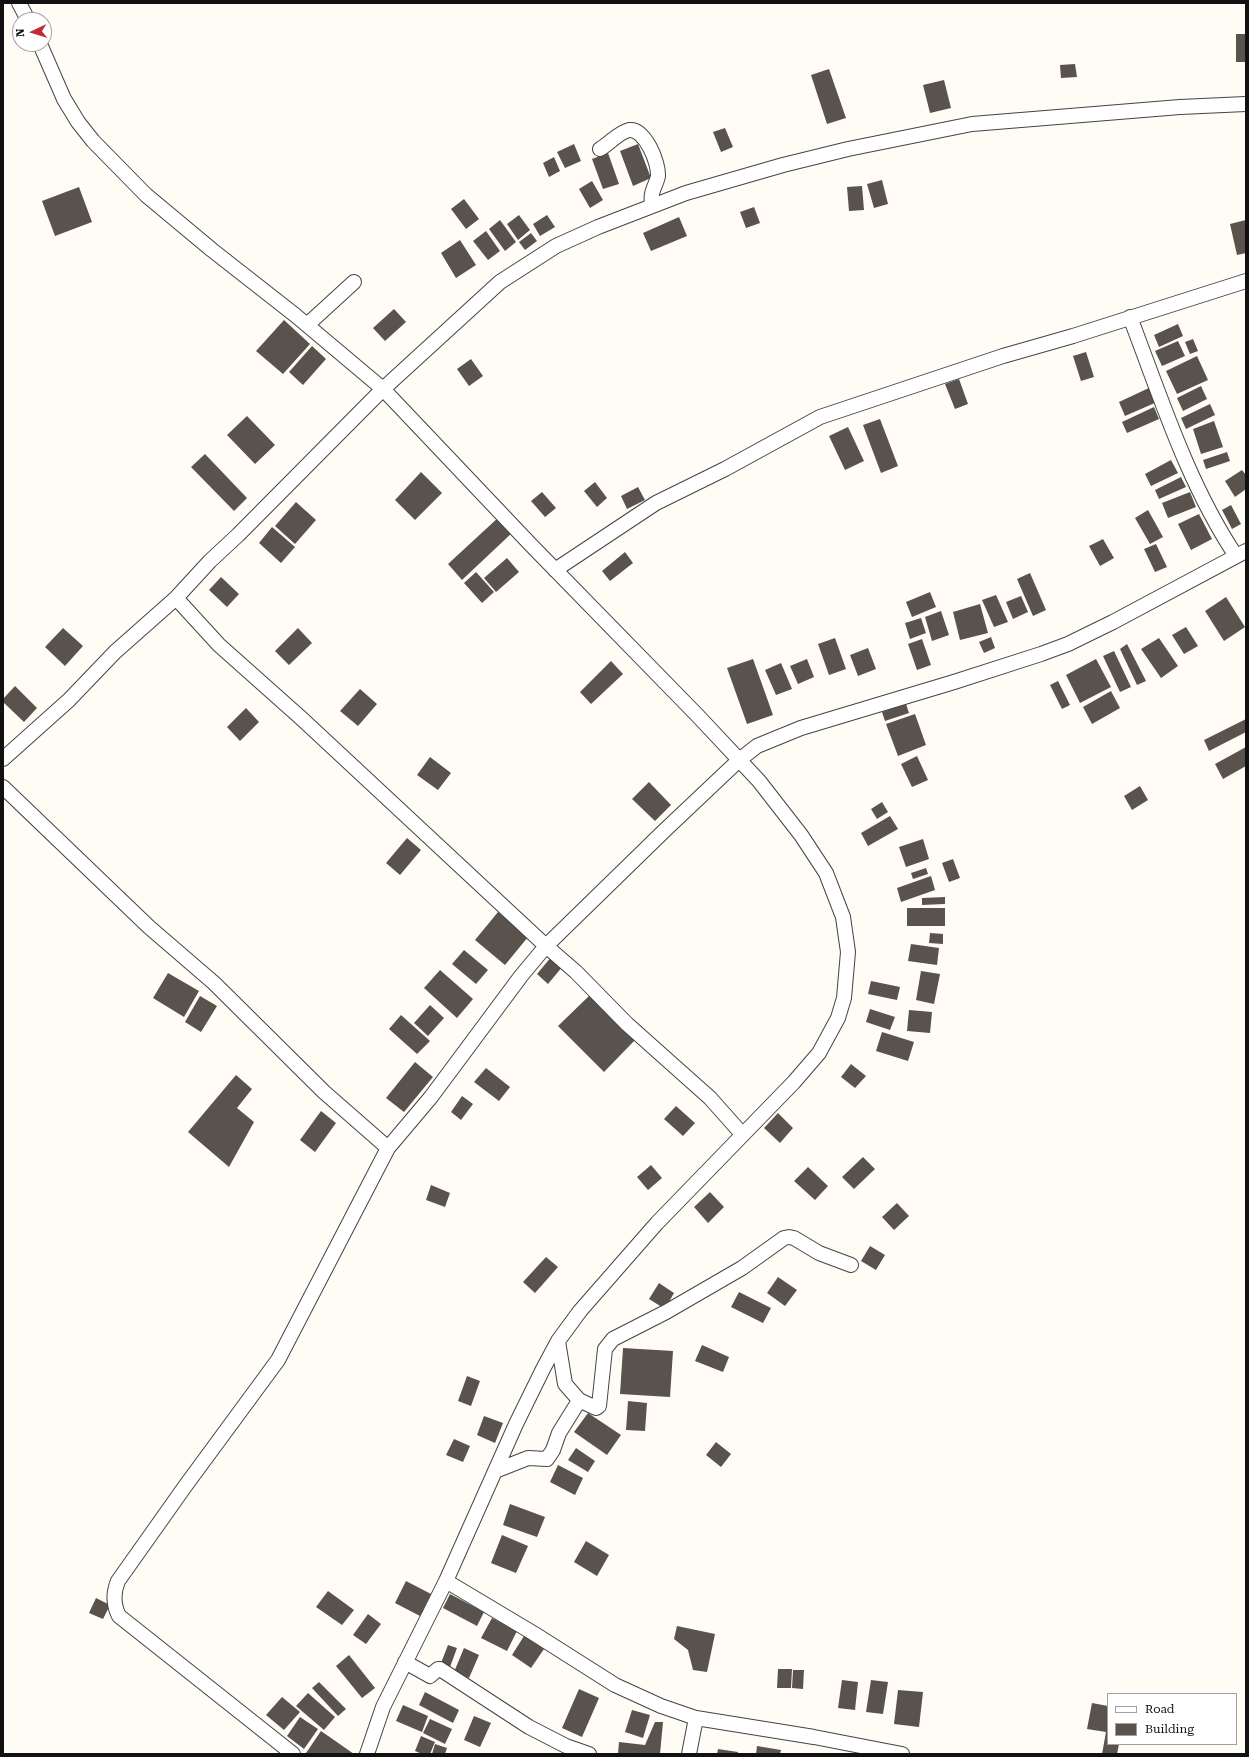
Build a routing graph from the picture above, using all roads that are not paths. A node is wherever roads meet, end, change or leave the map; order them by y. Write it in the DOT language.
graph roads {
  1 [pos="19,3"];
  2 [pos="24,12"];
  3 [pos="43,52"];
  4 [pos="1246,104"];
  5 [pos="600,149"];
  6 [pos="652,206"];
  7 [pos="1246,281"];
  8 [pos="354,282"];
  9 [pos="1130,318"];
  10 [pos="307,325"];
  11 [pos="383,389"];
  12 [pos="1241,554"];
  13 [pos="555,570"];
  14 [pos="176,598"];
  15 [pos="3,759"];
  16 [pos="738,761"];
  17 [pos="3,787"];
  18 [pos="546,946"];
  19 [pos="742,1134"];
  20 [pos="388,1148"];
  21 [pos="851,1265"];
  22 [pos="558,1341"];
  23 [pos="579,1400"];
  24 [pos="495,1471"];
  25 [pos="446,1581"];
  26 [pos="405,1662"];
  27 [pos="696,1718"];
  28 [pos="293,1754"];
  29 [pos="366,1754"];
  30 [pos="589,1754"];
  31 [pos="689,1754"];
  32 [pos="902,1754"];
  1 -- 2 [label="street"];
  3 -- 10 [label="street"];
  4 -- 6 [label="street"];
  5 -- 6 [label="street"];
  6 -- 11 [label="street"];
  7 -- 9 [label="street"];
  8 -- 10 [label="street"];
  9 -- 12 [label="street"];
  9 -- 13 [label="street"];
  10 -- 11 [label="street"];
  11 -- 13 [label="street"];
  11 -- 14 [label="street"];
  12 -- 16 [label="street"];
  13 -- 16 [label="street"];
  14 -- 15 [label="street"];
  14 -- 18 [label="street"];
  16 -- 18 [label="street"];
  16 -- 19 [label="street"];
  17 -- 20 [label="street"];
  18 -- 19 [label="street"];
  18 -- 20 [label="street"];
  19 -- 22 [label="street"];
  20 -- 28 [label="street"];
  21 -- 23 [label="street"];
  22 -- 23 [label="street"];
  22 -- 24 [label="street"];
  23 -- 24 [label="street"];
  24 -- 25 [label="street"];
  25 -- 26 [label="street"];
  25 -- 27 [label="street"];
  26 -- 29 [label="street"];
  26 -- 30 [label="street"];
  27 -- 31 [label="street"];
  27 -- 32 [label="street"];
}
